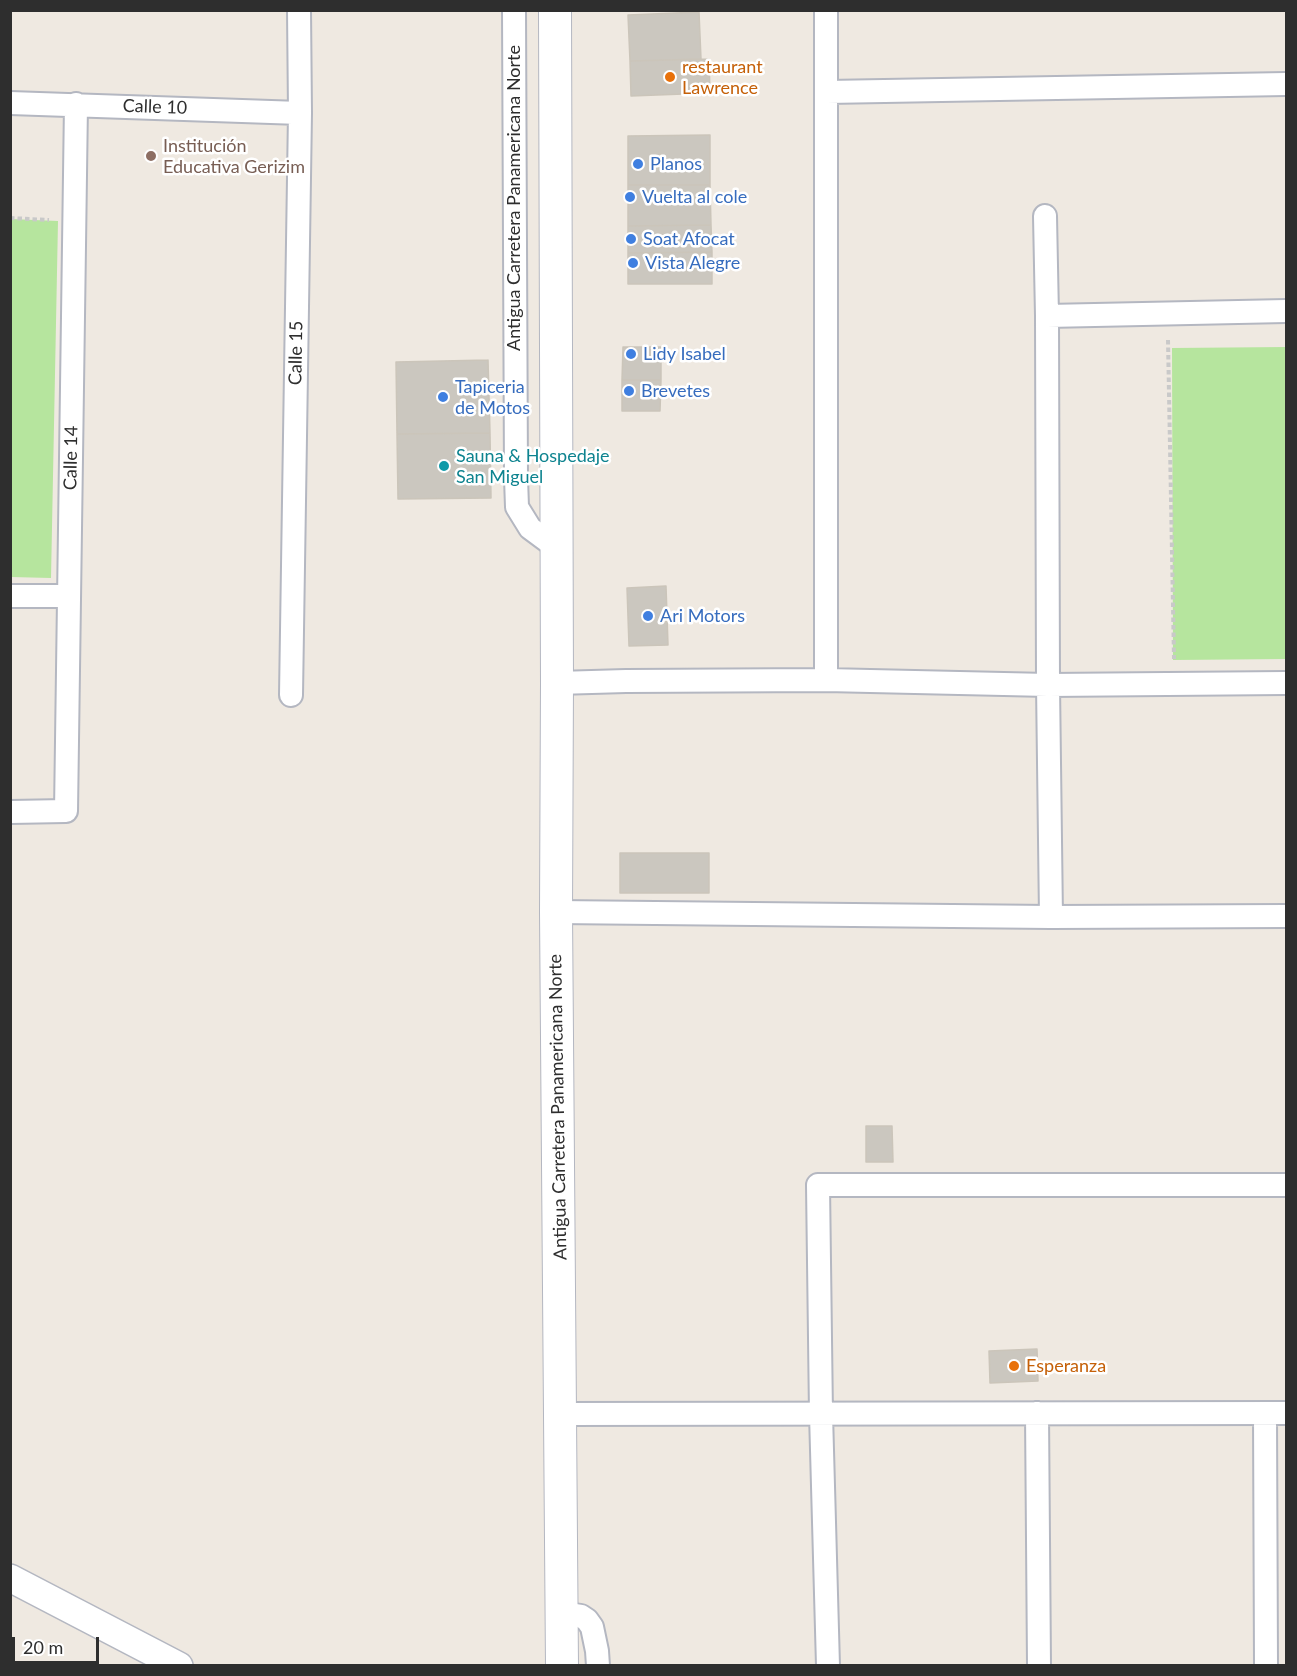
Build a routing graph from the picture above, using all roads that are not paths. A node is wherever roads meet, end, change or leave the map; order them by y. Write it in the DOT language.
graph roads {
  1 [pos="299,10"];
  2 [pos="514,10"];
  3 [pos="555,10"];
  4 [pos="826,10"];
  5 [pos="1287,84"];
  6 [pos="827,92"];
  7 [pos="10,103"];
  8 [pos="76,104"];
  9 [pos="300,113"];
  10 [pos="1045,216"];
  11 [pos="1287,311"];
  12 [pos="1047,316"];
  13 [pos="557,548"];
  14 [pos="10,596"];
  15 [pos="69,596"];
  16 [pos="826,680"];
  17 [pos="557,683"];
  18 [pos="1287,683"];
  19 [pos="1048,684"];
  20 [pos="291,695"];
  21 [pos="10,812"];
  22 [pos="556,912"];
  23 [pos="1287,916"];
  24 [pos="1051,917"];
  25 [pos="1287,1185"];
  26 [pos="1037,1413"];
  27 [pos="561,1414"];
  28 [pos="821,1414"];
  29 [pos="1276,1414"];
  30 [pos="10,1578"];
  31 [pos="561,1614"];
  32 [pos="179,1665"];
  33 [pos="562,1665"];
  34 [pos="598,1665"];
  35 [pos="828,1665"];
  36 [pos="1040,1665"];
  37 [pos="1266,1665"];
  1 -- 9 [label="street, Calle 15"];
  2 -- 13 [label="street, Antigua Carretera Panamericana Norte"];
  3 -- 13 [label="main road, Antigua Carretera Panamericana Norte"];
  4 -- 6 [label="street"];
  5 -- 6 [label="street"];
  6 -- 16 [label="street"];
  7 -- 8 [label="street, Calle 10"];
  8 -- 9 [label="street, Calle 10"];
  8 -- 15 [label="street, Calle 14"];
  9 -- 20 [label="street, Calle 15"];
  10 -- 12 [label="street"];
  11 -- 12 [label="street"];
  12 -- 19 [label="street"];
  13 -- 17 [label="main road, Antigua Carretera Panamericana Norte"];
  14 -- 15 [label="street"];
  15 -- 21 [label="street, Calle 14"];
  16 -- 17 [label="street"];
  16 -- 19 [label="street"];
  17 -- 22 [label="main road, Antigua Carretera Panamericana Norte"];
  18 -- 19 [label="street"];
  19 -- 24 [label="street"];
  22 -- 24 [label="street"];
  22 -- 27 [label="main road, Antigua Carretera Panamericana Norte"];
  23 -- 24 [label="street"];
  25 -- 28 [label="street"];
  26 -- 28 [label="street"];
  26 -- 29 [label="street"];
  26 -- 36 [label="street"];
  27 -- 28 [label="street"];
  27 -- 31 [label="main road, Antigua Carretera Panamericana Norte"];
  28 -- 35 [label="street"];
  29 -- 37 [label="street"];
  30 -- 32 [label="street"];
  31 -- 33 [label="main road, Antigua Carretera Panamericana Norte"];
  31 -- 34 [label="street"];
}
